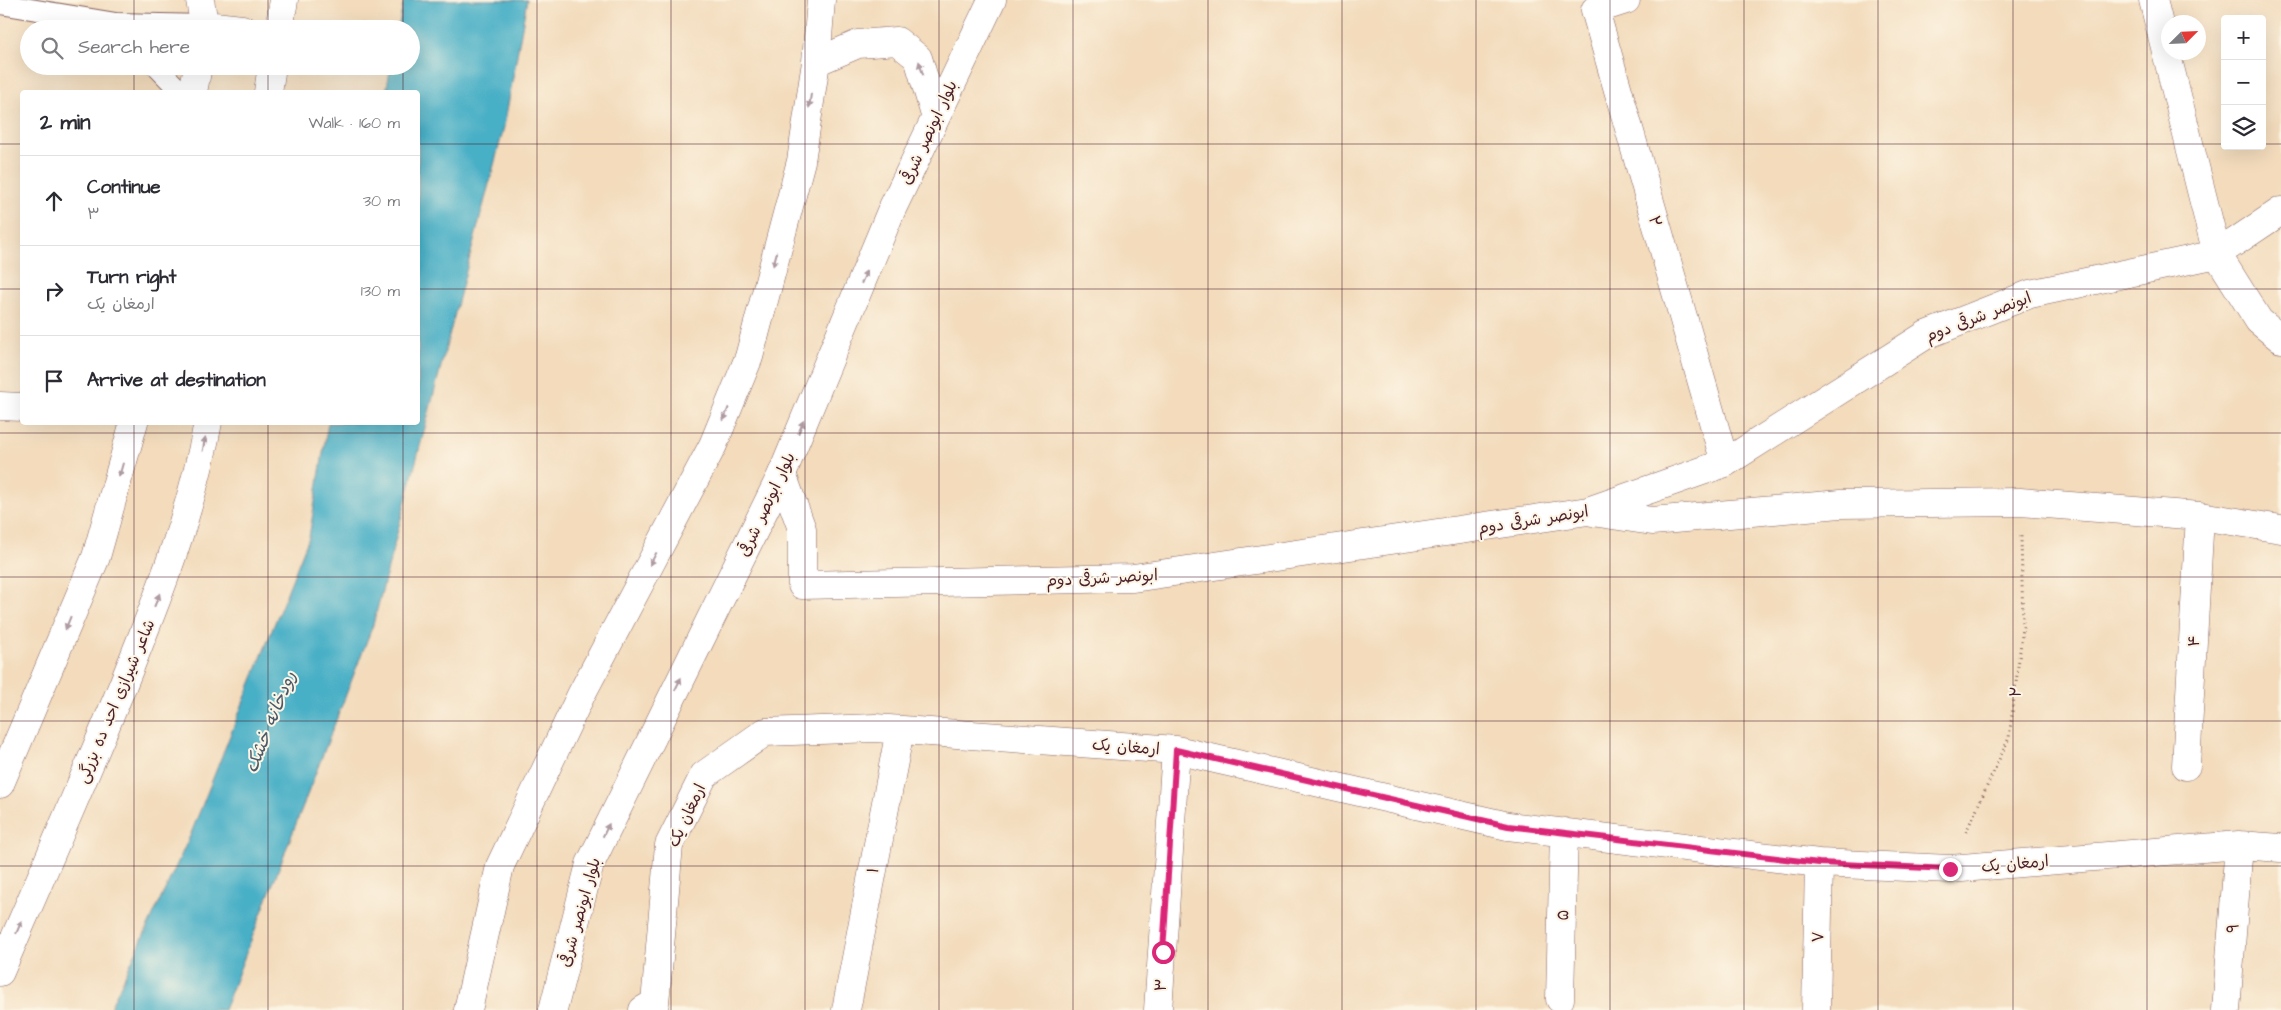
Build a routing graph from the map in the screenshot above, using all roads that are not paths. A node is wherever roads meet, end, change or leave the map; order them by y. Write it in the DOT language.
graph roads {
  1 [pos="284,0"];
  2 [pos="820,0"];
  3 [pos="992,0"];
  4 [pos="1626,0"];
  5 [pos="2153,0"];
  6 [pos="0,4"];
  7 [pos="203,18"];
  8 [pos="86,20"];
  9 [pos="182,20"];
  10 [pos="281,20"];
  11 [pos="816,62"];
  12 [pos="165,75"];
  13 [pos="196,75"];
  14 [pos="271,75"];
  15 [pos="179,90"];
  16 [pos="193,90"];
  17 [pos="268,90"];
  18 [pos="935,115"];
  19 [pos="2281,211"];
  20 [pos="2218,254"];
  21 [pos="2281,338"];
  22 [pos="0,406"];
  23 [pos="20,407"];
  24 [pos="133,425"];
  25 [pos="208,425"];
  26 [pos="1725,463"];
  27 [pos="782,474"];
  28 [pos="1588,511"];
  29 [pos="2200,516"];
  30 [pos="2281,529"];
  31 [pos="900,730"];
  32 [pos="1176,750"];
  33 [pos="2186,766"];
  34 [pos="0,784"];
  35 [pos="1564,832"];
  36 [pos="2238,845"];
  37 [pos="2281,848"];
  38 [pos="1819,863"];
  39 [pos="0,972"];
  40 [pos="1560,999"];
  41 [pos="558,1009"];
  42 [pos="468,1010"];
  43 [pos="643,1010"];
  44 [pos="846,1010"];
  45 [pos="1158,1010"];
  46 [pos="1816,1010"];
  47 [pos="2226,1010"];
  1 -- 10 [label="main road"];
  2 -- 11 [label="main road"];
  3 -- 18 [label="main road, بلوار ابونصر شرقی"];
  4 -- 26 [label="main road, ۲"];
  5 -- 20 [label="main road"];
  6 -- 8 [label="lane"];
  7 -- 9 [label="lane"];
  18 -- 11 [label="main road, one-way"];
  11 -- 42 [label="main road, one-way"];
  12 -- 15 [label="lane"];
  13 -- 16 [label="main road"];
  14 -- 17 [label="main road"];
  27 -- 18 [label="main road, بلوار ابونصر شرقی, one-way"];
  19 -- 20 [label="main road"];
  20 -- 21 [label="main road"];
  20 -- 26 [label="main road, ابونصر شرقی دوم"];
  22 -- 23 [label="main road"];
  24 -- 34 [label="main road, one-way"];
  39 -- 25 [label="main road, شاعر شیرازی احد ده بزرگی, one-way"];
  26 -- 28 [label="main road, ابونصر شرقی دوم"];
  27 -- 28 [label="main road, ابونصر شرقی دوم"];
  41 -- 27 [label="main road, بلوار ابونصر شرقی, one-way"];
  28 -- 29 [label="main road"];
  29 -- 30 [label="main road"];
  29 -- 33 [label="main road, ۴"];
  31 -- 32 [label="main road, ارمغان یک"];
  31 -- 43 [label="main road, ارمغان یک"];
  31 -- 44 [label="main road, ۱"];
  32 -- 35 [label="main road, ارمغان یک"];
  32 -- 45 [label="main road, ۳"];
  35 -- 38 [label="main road, ارمغان یک"];
  35 -- 40 [label="main road, ۵"];
  36 -- 37 [label="main road, ارمغان یک"];
  36 -- 38 [label="main road, ارمغان یک"];
  36 -- 47 [label="main road, ۹"];
  38 -- 46 [label="main road, ۷"];
}
